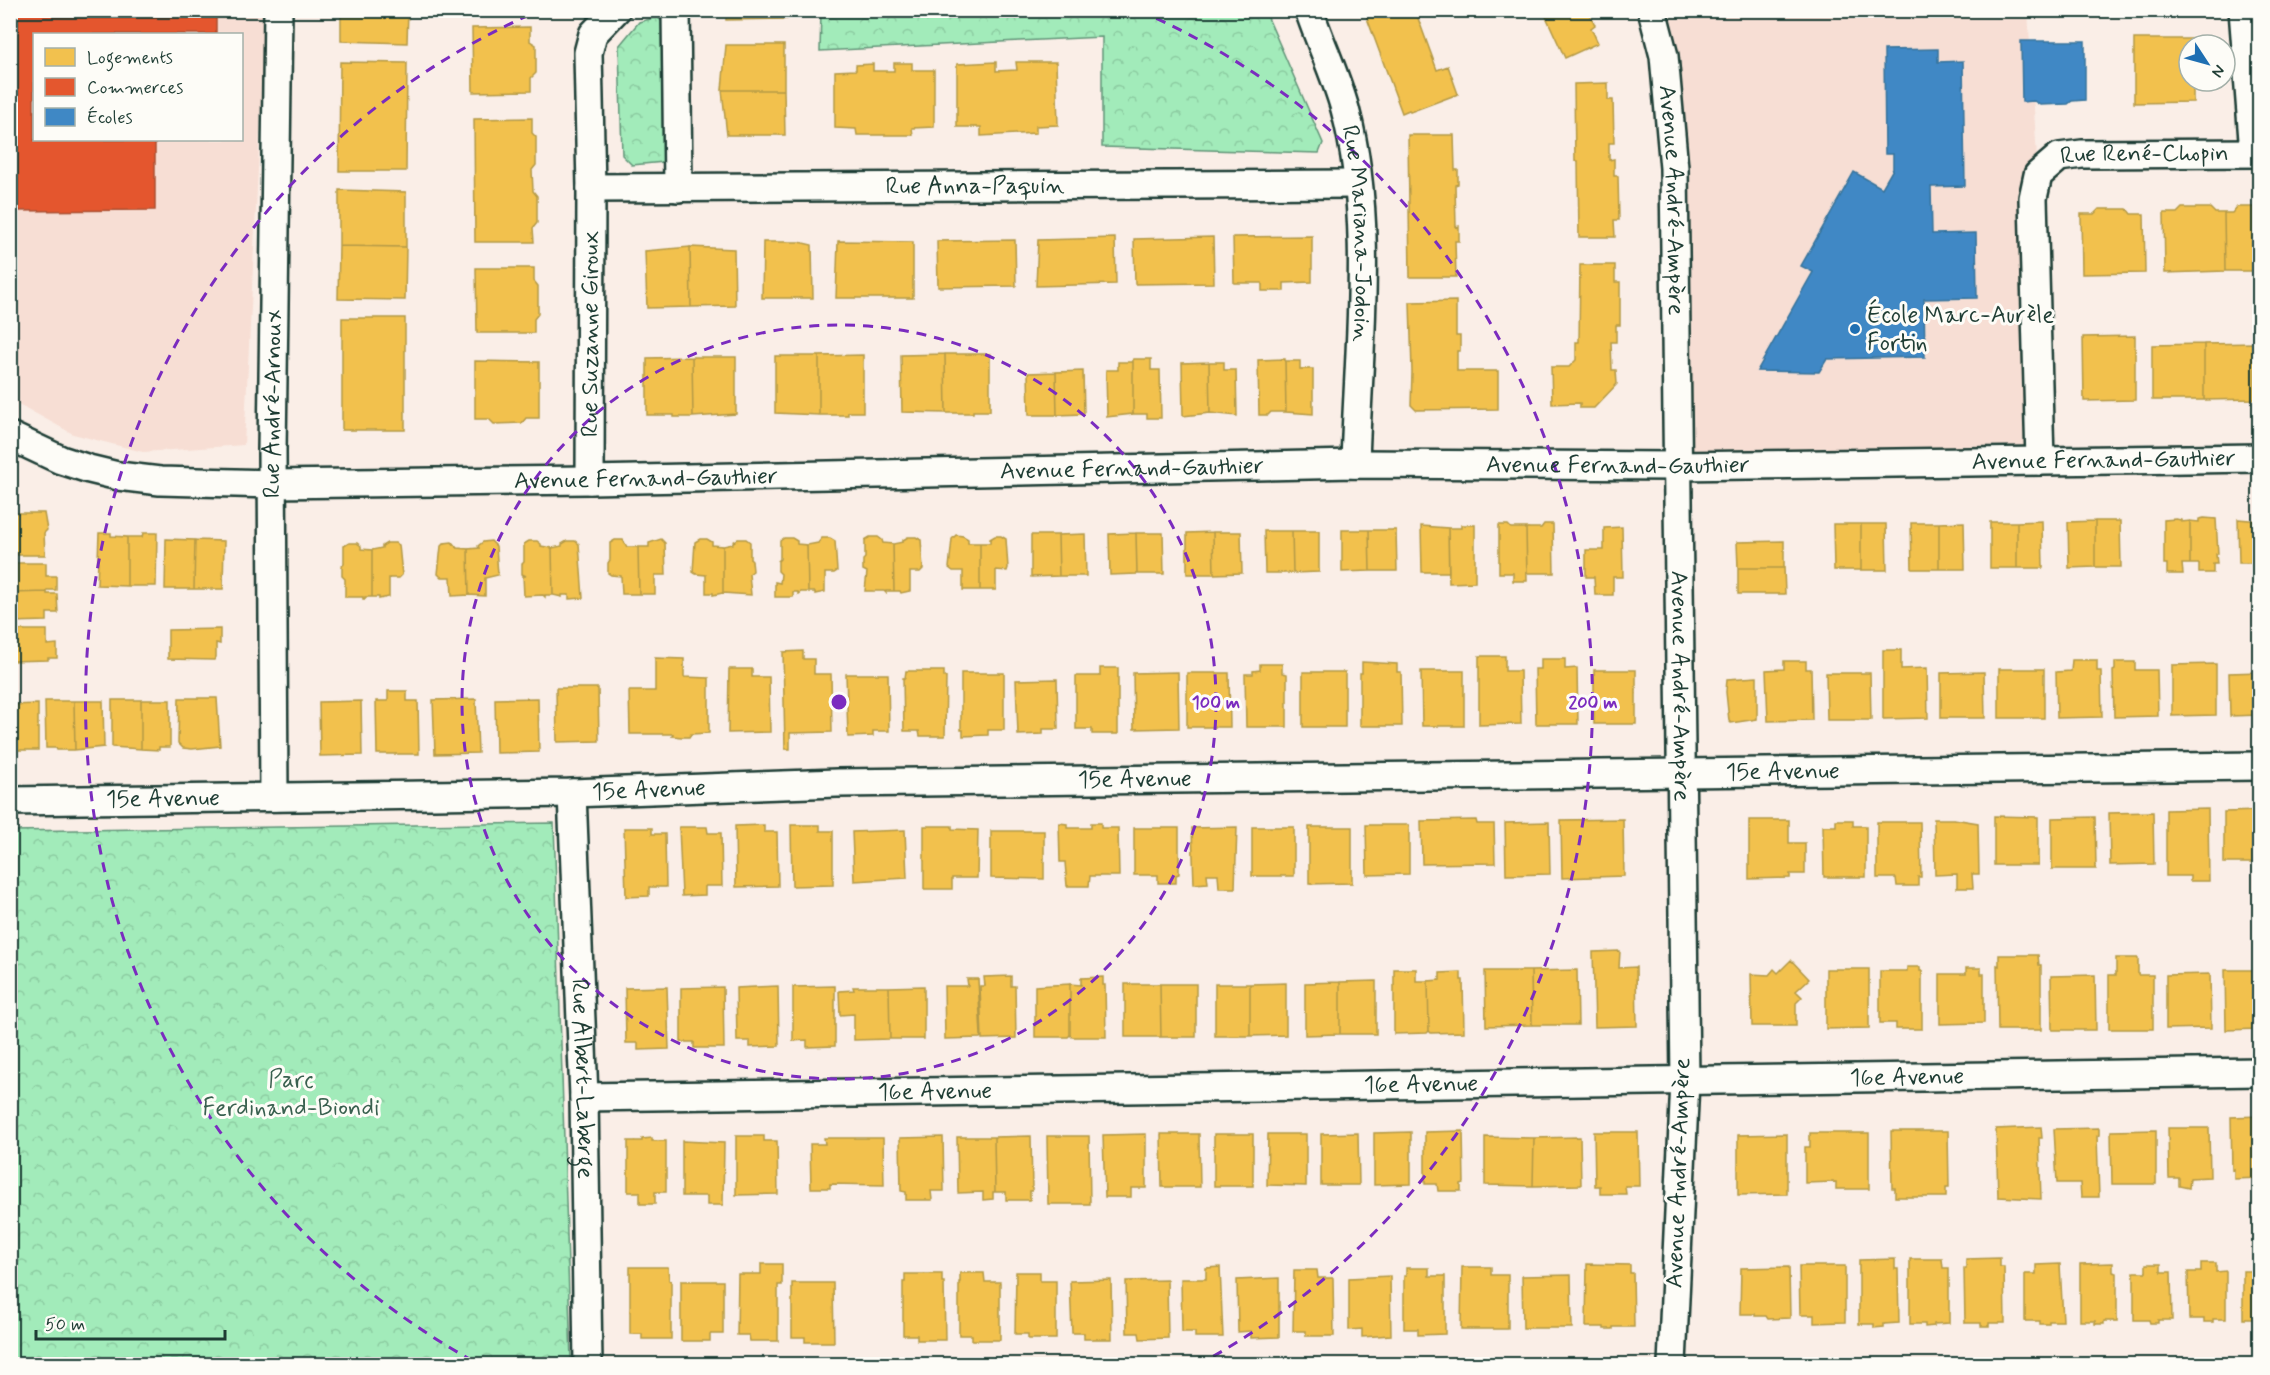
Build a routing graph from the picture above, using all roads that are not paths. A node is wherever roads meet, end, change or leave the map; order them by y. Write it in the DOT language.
graph roads {
  1 [pos="278,10"];
  2 [pos="616,10"];
  3 [pos="676,10"];
  4 [pos="1309,10"];
  5 [pos="1652,10"];
  6 [pos="2243,10"];
  7 [pos="2257,153"];
  8 [pos="1358,183"];
  9 [pos="591,188"];
  10 [pos="678,188"];
  11 [pos="10,436"];
  12 [pos="2259,459"];
  13 [pos="2040,461"];
  14 [pos="1355,464"];
  15 [pos="1676,466"];
  16 [pos="590,480"];
  17 [pos="272,484"];
  18 [pos="2259,766"];
  19 [pos="1681,771"];
  20 [pos="572,793"];
  21 [pos="273,797"];
  22 [pos="10,801"];
  23 [pos="2259,1072"];
  24 [pos="1685,1081"];
  25 [pos="584,1097"];
  26 [pos="588,1365"];
  27 [pos="1672,1365"];
  1 -- 17 [label="street, Rue André-Arnoux"];
  2 -- 9 [label="street, Rue Suzanne Giroux"];
  3 -- 10 [label="street"];
  4 -- 8 [label="street, Rue Mariana-Jodoin"];
  5 -- 15 [label="street, Avenue André-Ampère"];
  6 -- 7 [label="street"];
  7 -- 13 [label="street, Rue René-Chopin"];
  8 -- 10 [label="street, Rue Anna-Paquin"];
  8 -- 14 [label="street, Rue Mariana-Jodoin"];
  9 -- 10 [label="street, Rue Anna-Paquin"];
  9 -- 16 [label="street, Rue Suzanne Giroux"];
  11 -- 17 [label="street, Avenue Fernand-Gauthier"];
  12 -- 13 [label="street, Avenue Fernand-Gauthier"];
  13 -- 15 [label="street, Avenue Fernand-Gauthier"];
  14 -- 15 [label="street, Avenue Fernand-Gauthier"];
  14 -- 16 [label="street, Avenue Fernand-Gauthier"];
  15 -- 19 [label="street, Avenue André-Ampère"];
  16 -- 17 [label="street, Avenue Fernand-Gauthier"];
  17 -- 21 [label="street, Rue André-Arnoux"];
  18 -- 19 [label="street, 15e Avenue"];
  19 -- 20 [label="street, 15e Avenue"];
  19 -- 24 [label="street, Avenue André-Ampère"];
  20 -- 21 [label="street, 15e Avenue"];
  20 -- 25 [label="street, Rue Albert-Laberge"];
  21 -- 22 [label="street, 15e Avenue"];
  23 -- 24 [label="street, 16e Avenue"];
  24 -- 25 [label="street, 16e Avenue"];
  24 -- 27 [label="street, Avenue André-Ampère"];
  25 -- 26 [label="street, Rue Albert-Laberge"];
}
